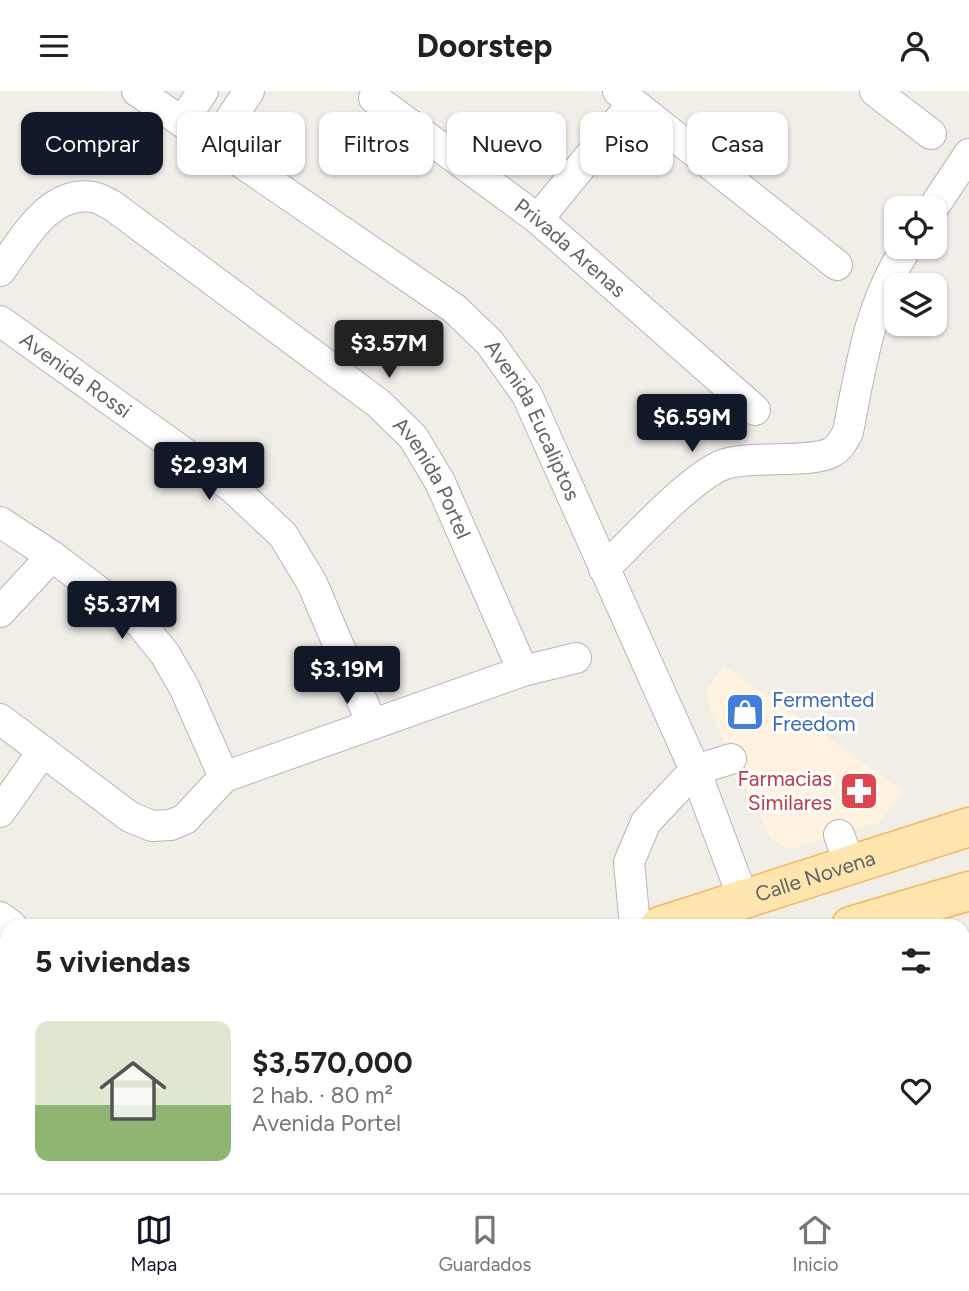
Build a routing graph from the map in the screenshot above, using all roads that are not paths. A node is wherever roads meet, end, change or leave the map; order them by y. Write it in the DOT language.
graph roads {
  1 [pos="137,91"];
  2 [pos="202,91"];
  3 [pos="249,91"];
  4 [pos="875,91"];
  5 [pos="625,97"];
  6 [pos="374,98"];
  7 [pos="188,112"];
  8 [pos="235,112"];
  9 [pos="177,119"];
  10 [pos="931,134"];
  11 [pos="969,154"];
  12 [pos="259,175"];
  13 [pos="941,196"];
  14 [pos="538,219"];
  15 [pos="900,259"];
  16 [pos="837,265"];
  17 [pos="0,271"];
  18 [pos="0,321"];
  19 [pos="755,410"];
  20 [pos="0,522"];
  21 [pos="52,556"];
  22 [pos="604,569"];
  23 [pos="0,612"];
  24 [pos="576,658"];
  25 [pos="523,671"];
  26 [pos="0,719"];
  27 [pos="372,724"];
  28 [pos="43,751"];
  29 [pos="732,759"];
  30 [pos="695,770"];
  31 [pos="224,777"];
  32 [pos="0,812"];
  33 [pos="969,827"];
  34 [pos="743,898"];
  35 [pos="950,904"];
  36 [pos="634,919"];
  37 [pos="681,919"];
  38 [pos="882,919"];
  1 -- 9 [label="street, Avenida Eucaliptos"];
  2 -- 7 [label="street"];
  3 -- 8 [label="street"];
  4 -- 10 [label="street"];
  5 -- 14 [label="street"];
  5 -- 16 [label="street"];
  6 -- 14 [label="street, Privada Arenas"];
  11 -- 13 [label="street"];
  12 -- 22 [label="street, Avenida Eucaliptos"];
  14 -- 19 [label="street, Privada Arenas"];
  15 -- 22 [label="street"];
  17 -- 25 [label="street, Avenida Portel"];
  18 -- 27 [label="street, Avenida Rossi"];
  20 -- 21 [label="street"];
  21 -- 23 [label="street"];
  21 -- 31 [label="street"];
  22 -- 30 [label="street, Avenida Eucaliptos"];
  24 -- 25 [label="street"];
  25 -- 27 [label="street"];
  26 -- 28 [label="street"];
  27 -- 31 [label="street"];
  28 -- 31 [label="street"];
  28 -- 32 [label="street"];
  29 -- 30 [label="street"];
  30 -- 34 [label="street, Avenida Eucaliptos"];
  30 -- 36 [label="street"];
  33 -- 34 [label="main road, Calle Novena"];
  34 -- 37 [label="main road, Calle Novena"];
  35 -- 38 [label="main road"];
}
